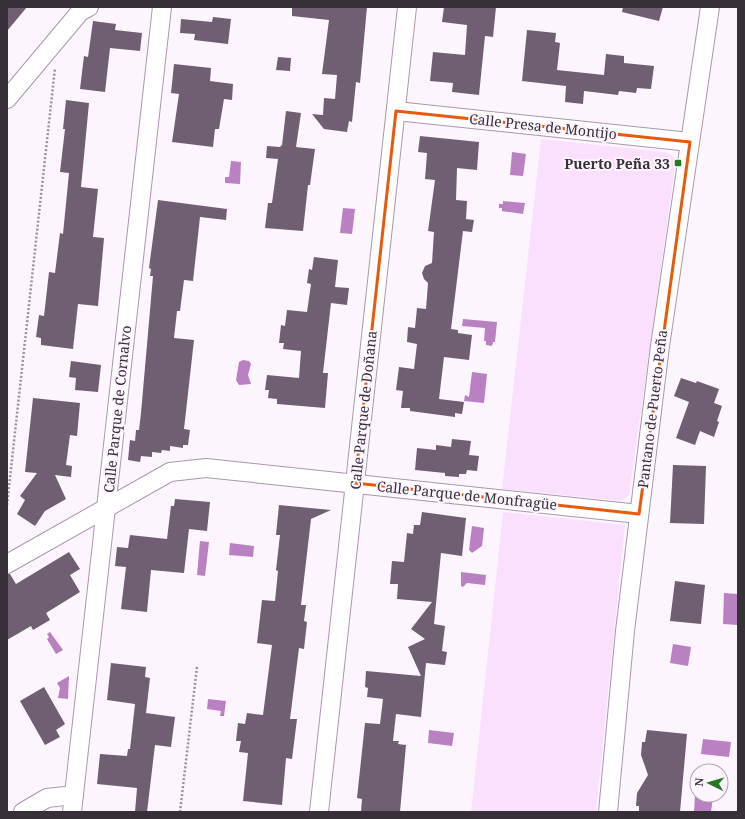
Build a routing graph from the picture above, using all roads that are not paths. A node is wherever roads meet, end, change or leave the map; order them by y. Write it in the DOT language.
graph roads {
  1 [pos="89,7"];
  2 [pos="162,7"];
  3 [pos="407,7"];
  4 [pos="710,7"];
  5 [pos="7,99"];
  6 [pos="396,111"];
  7 [pos="690,142"];
  8 [pos="355,483"];
  9 [pos="106,506"];
  10 [pos="639,514"];
  11 [pos="7,564"];
  12 [pos="73,803"];
  13 [pos="23,812"];
  14 [pos="318,812"];
  15 [pos="608,812"];
  1 -- 5 [label="street"];
  2 -- 9 [label="street, Calle Parque de Cornalvo"];
  3 -- 6 [label="street, Calle Parque de Doñana"];
  4 -- 7 [label="street, Pantano de Puerto Peña"];
  6 -- 7 [label="street, Calle Presa de Montijo"];
  6 -- 8 [label="street, Calle Parque de Doñana"];
  7 -- 10 [label="street, Pantano de Puerto Peña"];
  8 -- 9 [label="street, Calle Parque de Monfragüe"];
  8 -- 10 [label="street, Calle Parque de Monfragüe"];
  8 -- 14 [label="street, Calle Parque de Doñana"];
  9 -- 11 [label="street, Calle Parque de Monfragüe"];
  9 -- 12 [label="street, Calle Parque de Cornalvo"];
  10 -- 15 [label="street, Pantano de Puerto Peña"];
  12 -- 13 [label="street"];
}
